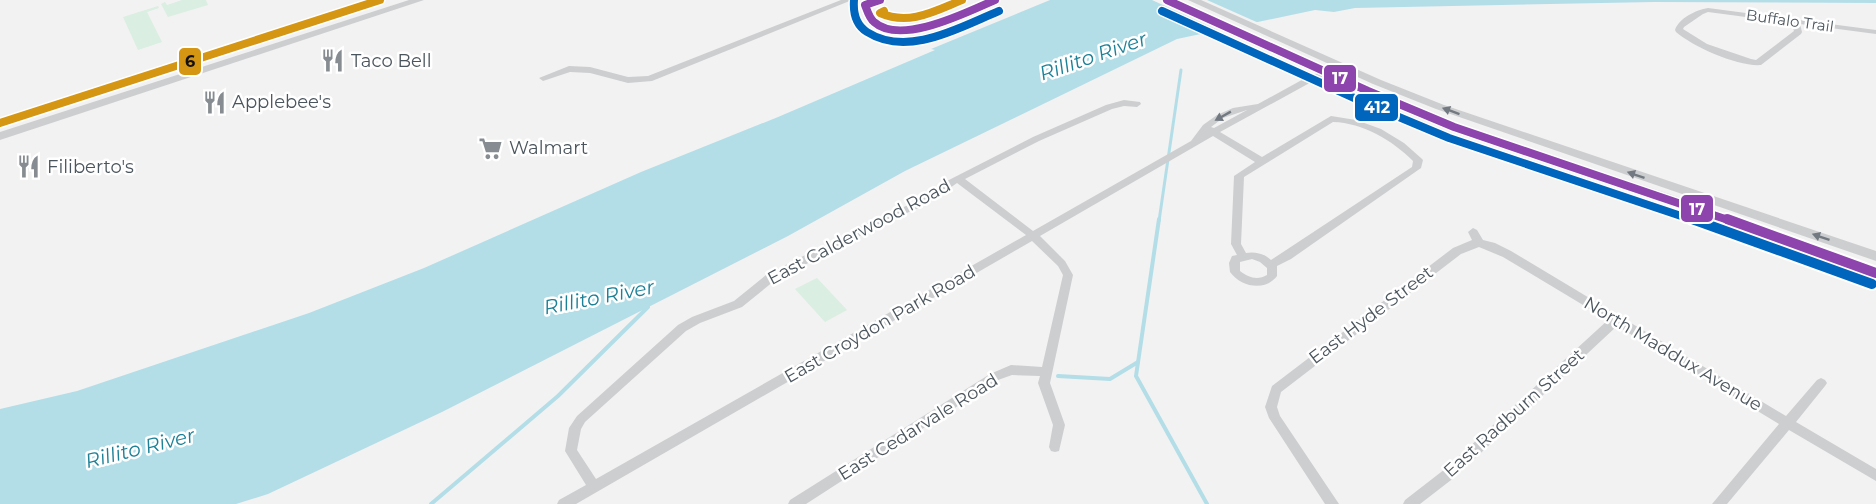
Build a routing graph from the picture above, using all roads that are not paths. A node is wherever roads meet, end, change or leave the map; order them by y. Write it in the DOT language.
graph roads {
  1 [pos="419,0"];
  2 [pos="848,0"];
  3 [pos="1167,0"];
  4 [pos="1193,0"];
  5 [pos="1795,22"];
  6 [pos="1876,32"];
  7 [pos="1343,67"];
  8 [pos="1325,72"];
  9 [pos="543,78"];
  10 [pos="1137,104"];
  11 [pos="1261,106"];
  12 [pos="1204,126"];
  13 [pos="1213,132"];
  14 [pos="0,136"];
  15 [pos="1192,145"];
  16 [pos="1261,161"];
  17 [pos="958,179"];
  18 [pos="1473,232"];
  19 [pos="1033,237"];
  20 [pos="1479,243"];
  21 [pos="1243,256"];
  22 [pos="1876,256"];
  23 [pos="1270,265"];
  24 [pos="1876,273"];
  25 [pos="1616,320"];
  26 [pos="1046,372"];
  27 [pos="1821,383"];
  28 [pos="1787,423"];
  29 [pos="1055,447"];
  30 [pos="1876,476"];
  31 [pos="594,487"];
  32 [pos="564,504"];
  33 [pos="795,504"];
  34 [pos="1332,504"];
  35 [pos="1410,504"];
  36 [pos="1719,504"];
  1 -- 14 [label="main road"];
  2 -- 9 [label="street"];
  3 -- 8 [label="main road"];
  4 -- 7 [label="main road"];
  5 -- 5 [label="street, Buffalo Trail"];
  5 -- 6 [label="street, Buffalo Trail"];
  7 -- 8 [label="street, East Croydon Park Road"];
  22 -- 7 [label="main road, one-way"];
  8 -- 11 [label="street, East Croydon Park Road"];
  8 -- 24 [label="main road"];
  10 -- 17 [label="street, East Calderwood Road"];
  11 -- 12 [label="street, East Croydon Park Road, one-way"];
  11 -- 13 [label="street, East Croydon Park Road"];
  12 -- 13 [label="street"];
  12 -- 15 [label="street"];
  13 -- 15 [label="street, East Croydon Park Road"];
  13 -- 16 [label="street"];
  15 -- 19 [label="street, East Croydon Park Road"];
  16 -- 21 [label="street"];
  16 -- 23 [label="street"];
  17 -- 19 [label="street"];
  17 -- 31 [label="street, East Calderwood Road"];
  18 -- 20 [label="street"];
  19 -- 26 [label="street"];
  19 -- 31 [label="street, East Croydon Park Road"];
  20 -- 25 [label="street, North Maddux Avenue"];
  20 -- 34 [label="street, East Hyde Street"];
  21 -- 23 [label="street"];
  21 -- 23 [label="street"];
  25 -- 28 [label="street, North Maddux Avenue"];
  25 -- 35 [label="street, East Radburn Street"];
  26 -- 29 [label="street"];
  26 -- 33 [label="street, East Cedarvale Road"];
  27 -- 28 [label="street"];
  28 -- 30 [label="street, North Maddux Avenue"];
  28 -- 36 [label="street"];
  31 -- 32 [label="street, East Croydon Park Road"];
}
